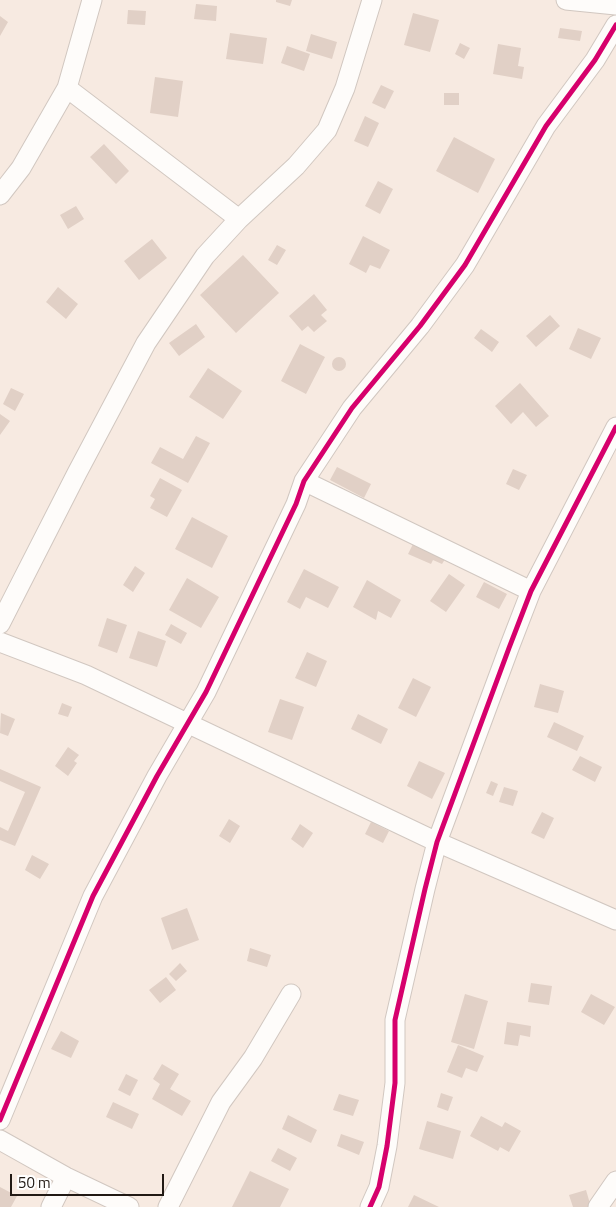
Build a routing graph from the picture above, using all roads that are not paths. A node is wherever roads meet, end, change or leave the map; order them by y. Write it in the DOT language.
graph roads {
  1 [pos="92,0"];
  2 [pos="372,0"];
  3 [pos="566,0"];
  4 [pos="616,5"];
  5 [pos="616,26"];
  6 [pos="67,88"];
  7 [pos="0,195"];
  8 [pos="239,219"];
  9 [pos="616,427"];
  10 [pos="304,481"];
  11 [pos="531,591"];
  12 [pos="0,624"];
  13 [pos="0,642"];
  14 [pos="186,723"];
  15 [pos="437,842"];
  16 [pos="616,920"];
  17 [pos="291,994"];
  18 [pos="0,1120"];
  19 [pos="0,1140"];
  20 [pos="66,1177"];
  21 [pos="616,1181"];
  22 [pos="51,1207"];
  23 [pos="128,1207"];
  24 [pos="168,1207"];
  25 [pos="370,1207"];
  26 [pos="598,1207"];
  1 -- 6 [label="street"];
  2 -- 8 [label="street"];
  3 -- 4 [label="street"];
  5 -- 10 [label="street"];
  6 -- 7 [label="street"];
  6 -- 8 [label="street"];
  8 -- 12 [label="street"];
  9 -- 11 [label="street"];
  10 -- 11 [label="street"];
  10 -- 14 [label="street"];
  11 -- 15 [label="street"];
  13 -- 14 [label="street"];
  14 -- 15 [label="street"];
  14 -- 18 [label="street"];
  15 -- 16 [label="street"];
  15 -- 25 [label="street"];
  17 -- 24 [label="street"];
  19 -- 20 [label="street"];
  20 -- 22 [label="street"];
  20 -- 23 [label="street"];
  21 -- 26 [label="street"];
}
